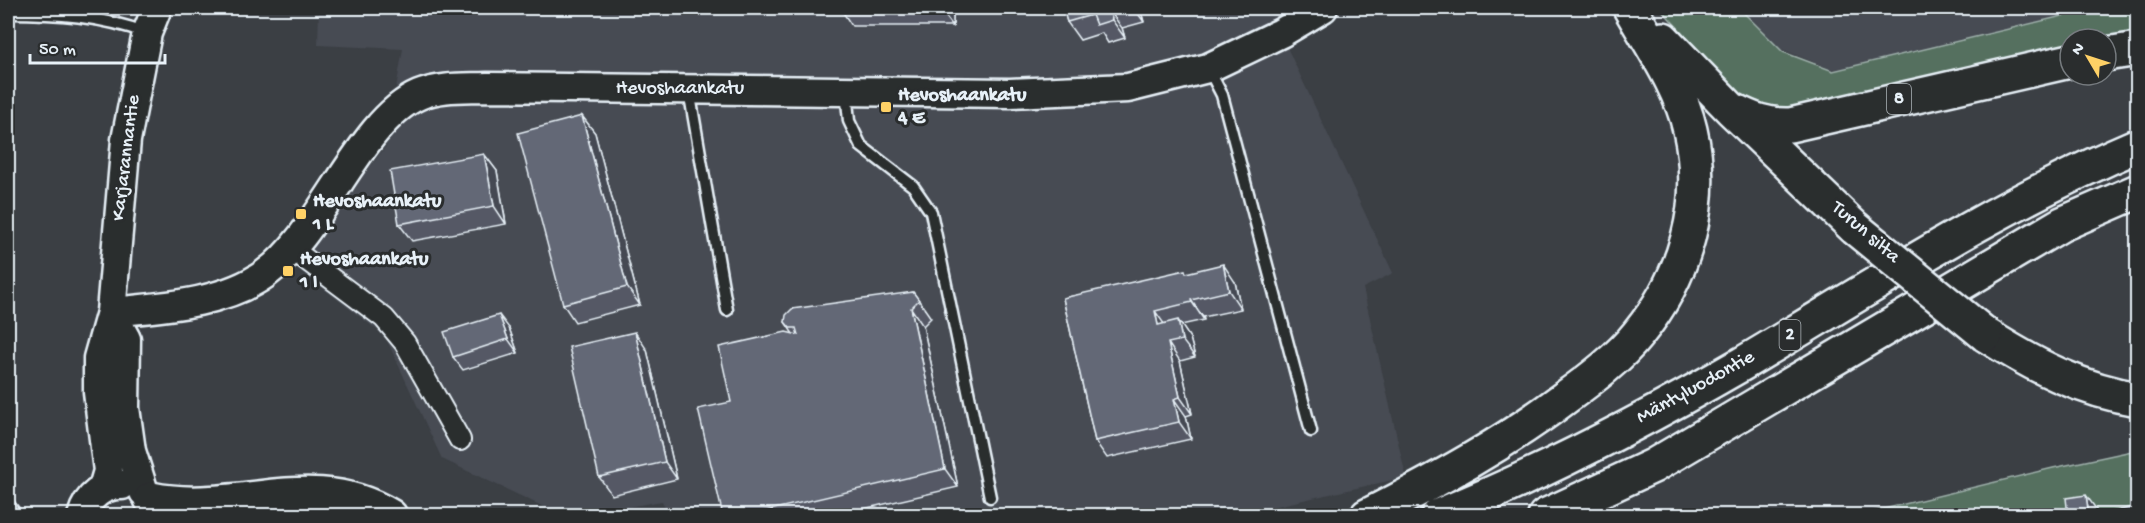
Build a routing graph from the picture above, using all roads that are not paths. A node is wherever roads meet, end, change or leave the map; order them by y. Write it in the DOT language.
graph roads {
  1 [pos="1323,8"];
  2 [pos="1632,8"];
  3 [pos="8,13"];
  4 [pos="152,20"];
  5 [pos="2138,49"];
  6 [pos="2118,52"];
  7 [pos="2058,63"];
  8 [pos="1208,68"];
  9 [pos="689,89"];
  10 [pos="846,90"];
  11 [pos="1731,109"];
  12 [pos="2138,145"];
  13 [pos="2138,191"];
  14 [pos="292,249"];
  15 [pos="727,310"];
  16 [pos="111,312"];
  17 [pos="2138,399"];
  18 [pos="1311,431"];
  19 [pos="460,440"];
  20 [pos="990,497"];
  21 [pos="92,501"];
  22 [pos="252,501"];
  23 [pos="151,502"];
  24 [pos="8,504"];
  25 [pos="16,516"];
  26 [pos="62,516"];
  27 [pos="219,516"];
  28 [pos="390,516"];
  29 [pos="1367,516"];
  30 [pos="1438,516"];
  31 [pos="1545,516"];
  1 -- 8 [label="street, Hevoshaankatu"];
  2 -- 11 [label="highway, Turun silta / 8"];
  2 -- 29 [label="highway"];
  3 -- 4 [label="lane"];
  4 -- 16 [label="street, Karjarannantie"];
  5 -- 6 [label="highway"];
  7 -- 11 [label="highway, 8"];
  8 -- 10 [label="street, Hevoshaankatu"];
  8 -- 18 [label="lane"];
  9 -- 10 [label="street, Hevoshaankatu"];
  9 -- 14 [label="street, Hevoshaankatu"];
  9 -- 15 [label="lane"];
  10 -- 20 [label="lane"];
  11 -- 17 [label="highway, Turun silta / 8, bridge"];
  12 -- 30 [label="highway, Mäntyluodontie / 2"];
  13 -- 31 [label="highway, 2"];
  14 -- 16 [label="street, Hevoshaankatu"];
  14 -- 19 [label="street"];
  16 -- 21 [label="street, Karjarannantie"];
  16 -- 23 [label="street"];
  21 -- 23 [label="street"];
  21 -- 26 [label="street"];
  22 -- 23 [label="highway"];
  22 -- 27 [label="highway"];
  22 -- 28 [label="highway"];
  24 -- 25 [label="lane"];
}
